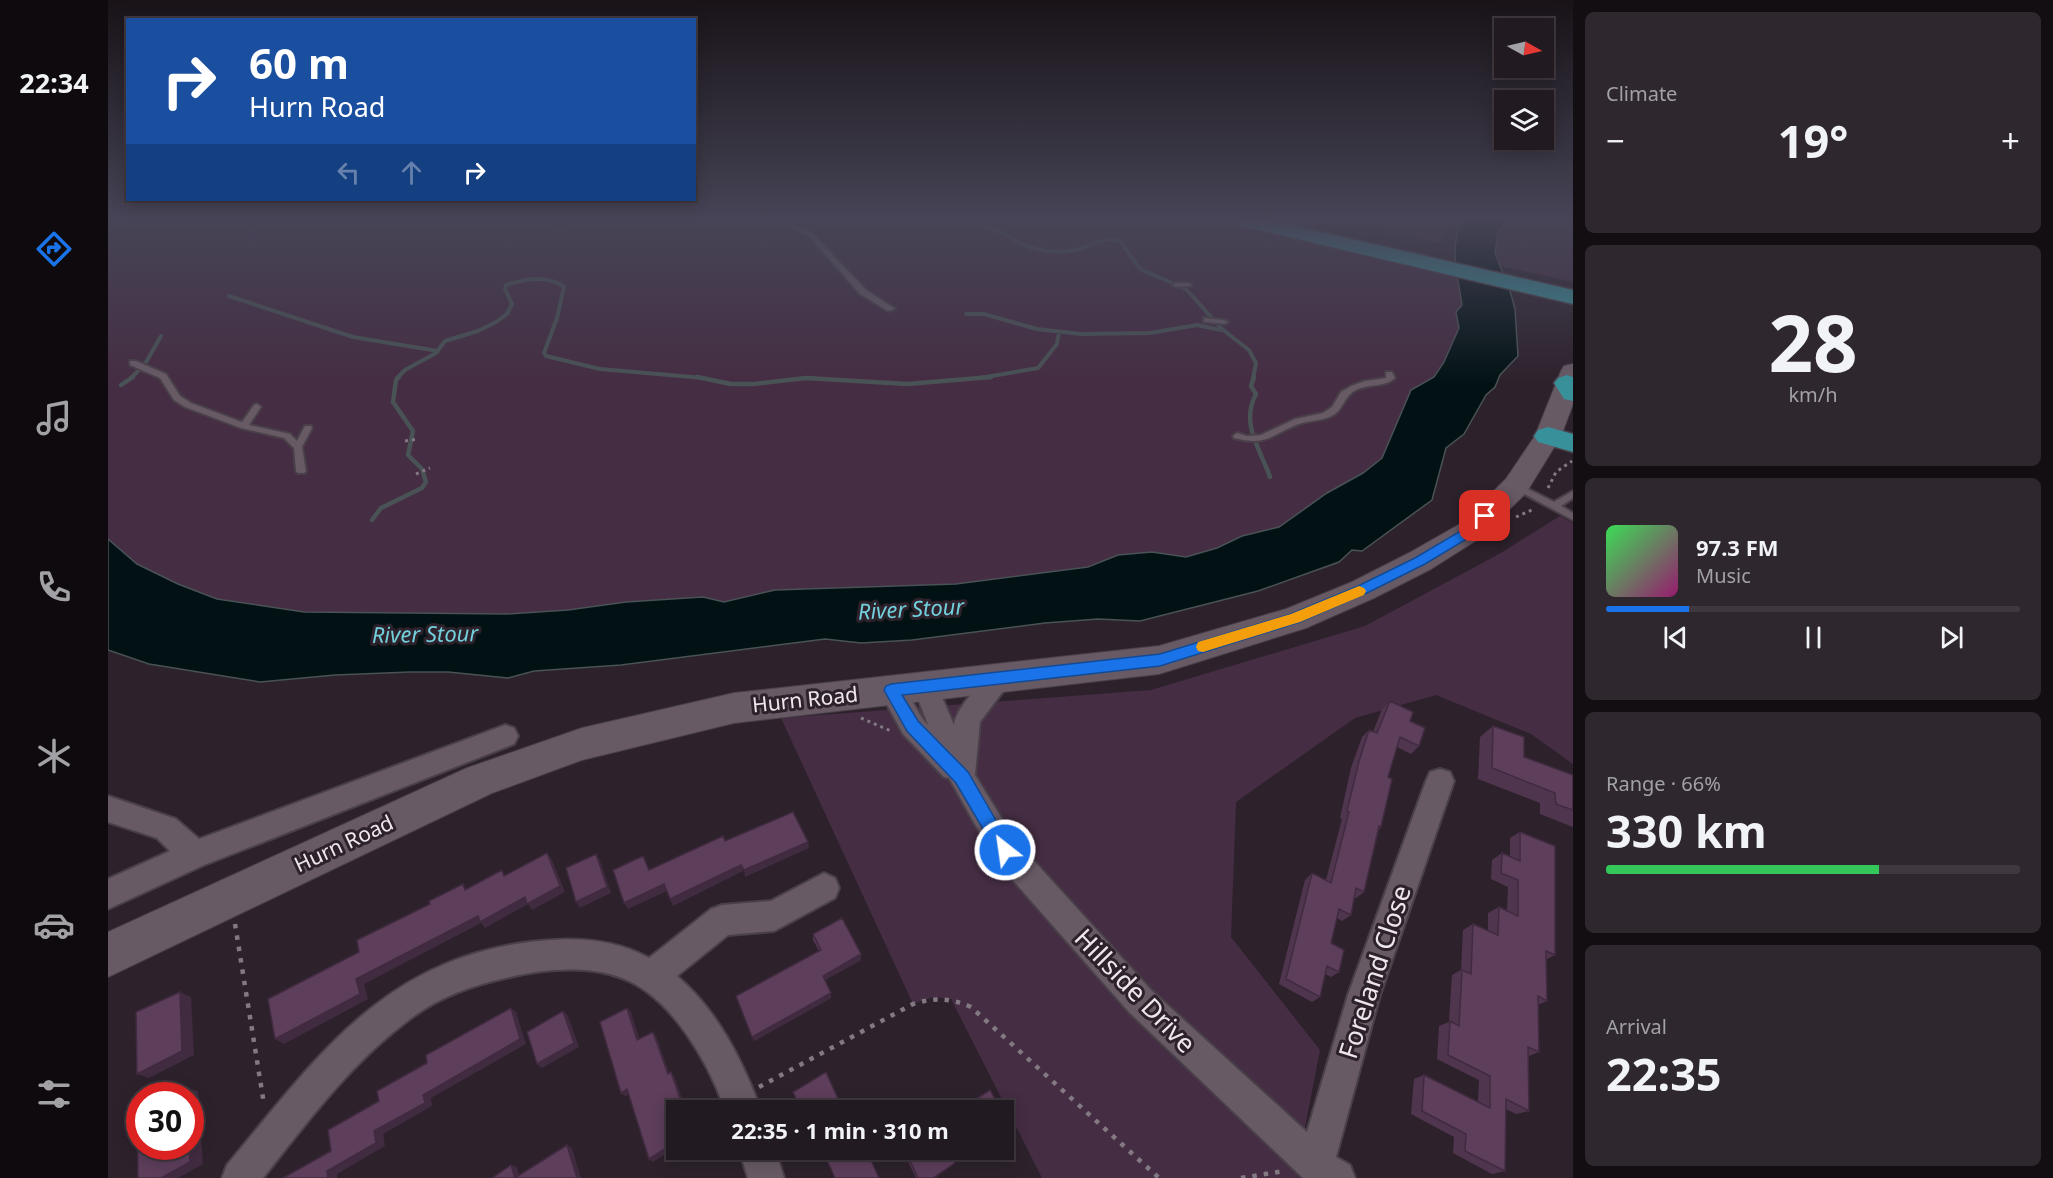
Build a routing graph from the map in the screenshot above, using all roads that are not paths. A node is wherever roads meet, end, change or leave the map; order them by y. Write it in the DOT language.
graph roads {
  1 [pos="847,274"];
  2 [pos="1493,274"];
  3 [pos="1176,285"];
  4 [pos="1188,285"];
  5 [pos="1563,290"];
  6 [pos="891,309"];
  7 [pos="1207,320"];
  8 [pos="1224,322"];
  9 [pos="135,364"];
  10 [pos="1389,374"];
  11 [pos="1571,382"];
  12 [pos="256,407"];
  13 [pos="244,426"];
  14 [pos="308,429"];
  15 [pos="1562,432"];
  16 [pos="1237,436"];
  17 [pos="298,447"];
  18 [pos="301,471"];
  19 [pos="1516,486"];
  20 [pos="1573,494"];
  21 [pos="1555,506"];
  22 [pos="1573,516"];
  23 [pos="1001,678"];
  24 [pos="909,689"];
  25 [pos="505,736"];
  26 [pos="962,778"];
  27 [pos="1440,781"];
  28 [pos="108,809"];
  29 [pos="195,854"];
  30 [pos="824,888"];
  31 [pos="108,894"];
  32 [pos="108,955"];
  33 [pos="652,976"];
  34 [pos="739,1100"];
  35 [pos="760,1160"];
  36 [pos="1326,1172"];
  37 [pos="240,1178"];
  38 [pos="766,1178"];
  1 -- 6 [label="lane"];
  2 -- 5 [label="highway"];
  3 -- 4 [label="lane"];
  7 -- 8 [label="lane"];
  9 -- 13 [label="lane"];
  10 -- 16 [label="lane"];
  11 -- 15 [label="main road, Hurn Road"];
  12 -- 13 [label="lane"];
  13 -- 17 [label="lane"];
  14 -- 17 [label="lane"];
  15 -- 19 [label="main road, Hurn Road"];
  17 -- 18 [label="lane"];
  19 -- 21 [label="lane"];
  19 -- 23 [label="main road, Hurn Road"];
  20 -- 21 [label="lane"];
  21 -- 22 [label="lane"];
  23 -- 24 [label="main road, Hurn Road"];
  23 -- 26 [label="street"];
  24 -- 26 [label="street, Hillside Drive"];
  24 -- 26 [label="street, Hillside Drive"];
  24 -- 32 [label="main road, Hurn Road"];
  25 -- 29 [label="street"];
  26 -- 36 [label="street, Hillside Drive"];
  27 -- 36 [label="street, Foreland Close"];
  28 -- 29 [label="street"];
  29 -- 31 [label="street"];
  30 -- 33 [label="street"];
  33 -- 34 [label="street"];
  33 -- 37 [label="street"];
  35 -- 38 [label="street"];
}
